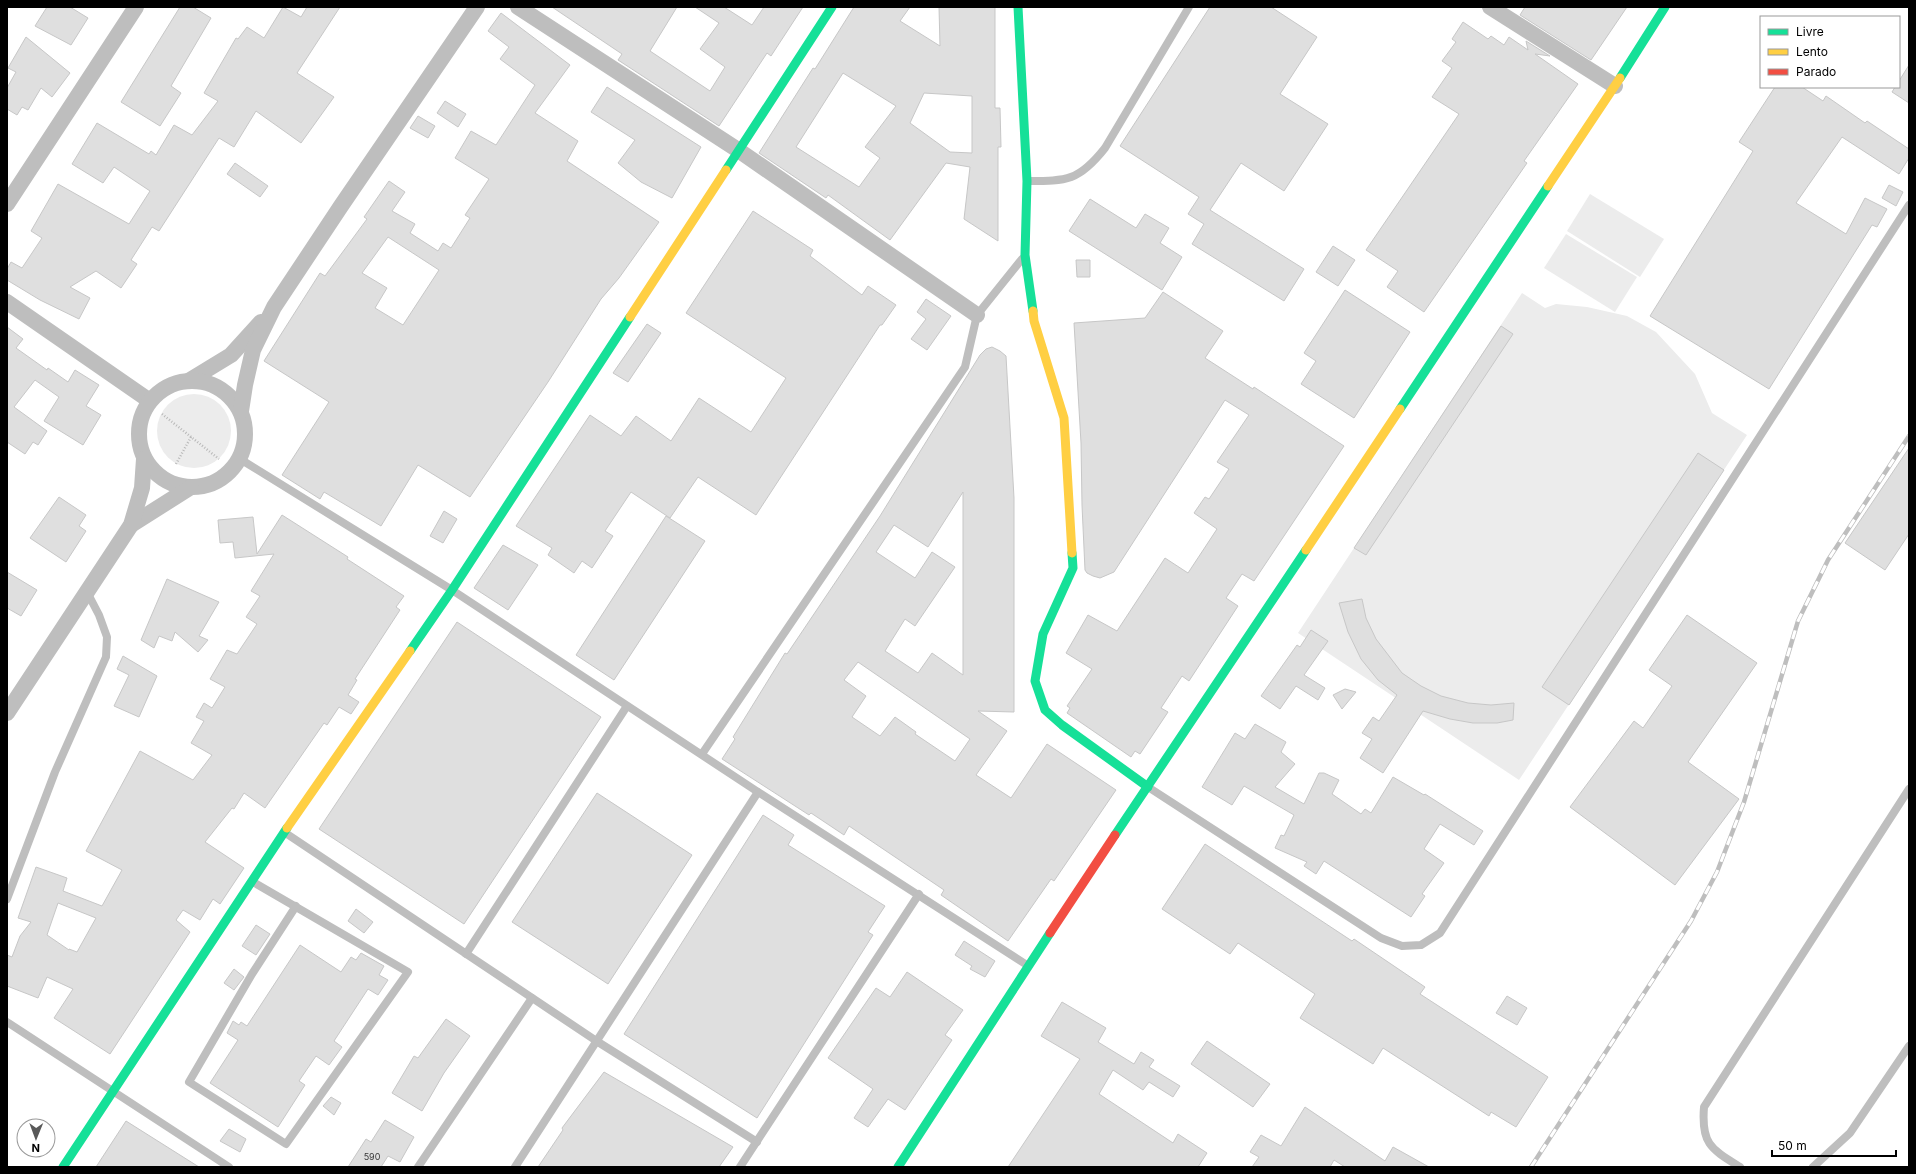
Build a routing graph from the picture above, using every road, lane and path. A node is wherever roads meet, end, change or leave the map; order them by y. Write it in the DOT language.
graph roads {
  1 [pos="136,7"];
  2 [pos="477,7"];
  3 [pos="518,7"];
  4 [pos="832,7"];
  5 [pos="1018,7"];
  6 [pos="1189,7"];
  7 [pos="1665,7"];
  8 [pos="1495,8"];
  9 [pos="1615,86"];
  10 [pos="738,150"];
  11 [pos="1027,181"];
  12 [pos="7,204"];
  13 [pos="1909,205"];
  14 [pos="1025,255"];
  15 [pos="7,302"];
  16 [pos="274,307"];
  17 [pos="978,315"];
  18 [pos="190,380"];
  19 [pos="150,401"];
  20 [pos="241,411"];
  21 [pos="162,414"];
  22 [pos="191,437"];
  23 [pos="144,459"];
  24 [pos="219,459"];
  25 [pos="240,459"];
  26 [pos="176,464"];
  27 [pos="191,487"];
  28 [pos="131,525"];
  29 [pos="452,590"];
  30 [pos="87,592"];
  31 [pos="627,706"];
  32 [pos="7,713"];
  33 [pos="702,754"];
  34 [pos="1148,787"];
  35 [pos="1909,789"];
  36 [pos="758,792"];
  37 [pos="284,832"];
  38 [pos="251,881"];
  39 [pos="919,894"];
  40 [pos="7,899"];
  41 [pos="296,906"];
  42 [pos="466,954"];
  43 [pos="1028,966"];
  44 [pos="532,998"];
  45 [pos="7,1022"];
  46 [pos="598,1042"];
  47 [pos="1909,1046"];
  48 [pos="112,1091"];
  49 [pos="756,1142"];
  50 [pos="63,1167"];
  51 [pos="229,1167"];
  52 [pos="418,1167"];
  53 [pos="515,1167"];
  54 [pos="740,1167"];
  55 [pos="898,1167"];
  56 [pos="1740,1167"];
  57 [pos="1813,1167"];
  1 -- 12 [label="street"];
  2 -- 16 [label="street"];
  3 -- 10 [label="street"];
  4 -- 10 [label="street"];
  5 -- 11 [label="street"];
  6 -- 11 [label="lane"];
  7 -- 9 [label="street"];
  8 -- 9 [label="street"];
  9 -- 34 [label="street"];
  10 -- 17 [label="street"];
  10 -- 29 [label="street"];
  11 -- 14 [label="street"];
  13 -- 34 [label="lane"];
  14 -- 17 [label="lane"];
  14 -- 34 [label="street"];
  15 -- 19 [label="street"];
  16 -- 18 [label="street"];
  16 -- 20 [label="street"];
  17 -- 33 [label="lane"];
  18 -- 19 [label="street"];
  18 -- 20 [label="street"];
  19 -- 23 [label="street"];
  20 -- 25 [label="street"];
  21 -- 22 [label="path"];
  22 -- 24 [label="path"];
  22 -- 26 [label="path"];
  23 -- 27 [label="street"];
  23 -- 28 [label="street"];
  25 -- 27 [label="street"];
  25 -- 29 [label="lane"];
  27 -- 28 [label="street"];
  28 -- 30 [label="street"];
  29 -- 31 [label="lane"];
  29 -- 37 [label="street"];
  30 -- 32 [label="street"];
  30 -- 40 [label="lane"];
  31 -- 33 [label="lane"];
  31 -- 42 [label="lane"];
  33 -- 36 [label="lane"];
  34 -- 43 [label="street"];
  35 -- 56 [label="lane"];
  36 -- 39 [label="lane"];
  36 -- 46 [label="lane"];
  37 -- 38 [label="street"];
  37 -- 42 [label="lane"];
  38 -- 41 [label="lane"];
  38 -- 48 [label="street"];
  39 -- 43 [label="lane"];
  39 -- 49 [label="lane"];
  41 -- 41 [label="lane"];
  42 -- 44 [label="lane"];
  43 -- 55 [label="street"];
  44 -- 46 [label="lane"];
  44 -- 52 [label="lane"];
  45 -- 48 [label="lane"];
  46 -- 49 [label="lane"];
  46 -- 53 [label="lane"];
  47 -- 57 [label="lane"];
  48 -- 50 [label="street"];
  48 -- 51 [label="lane"];
  49 -- 54 [label="lane"];
}
